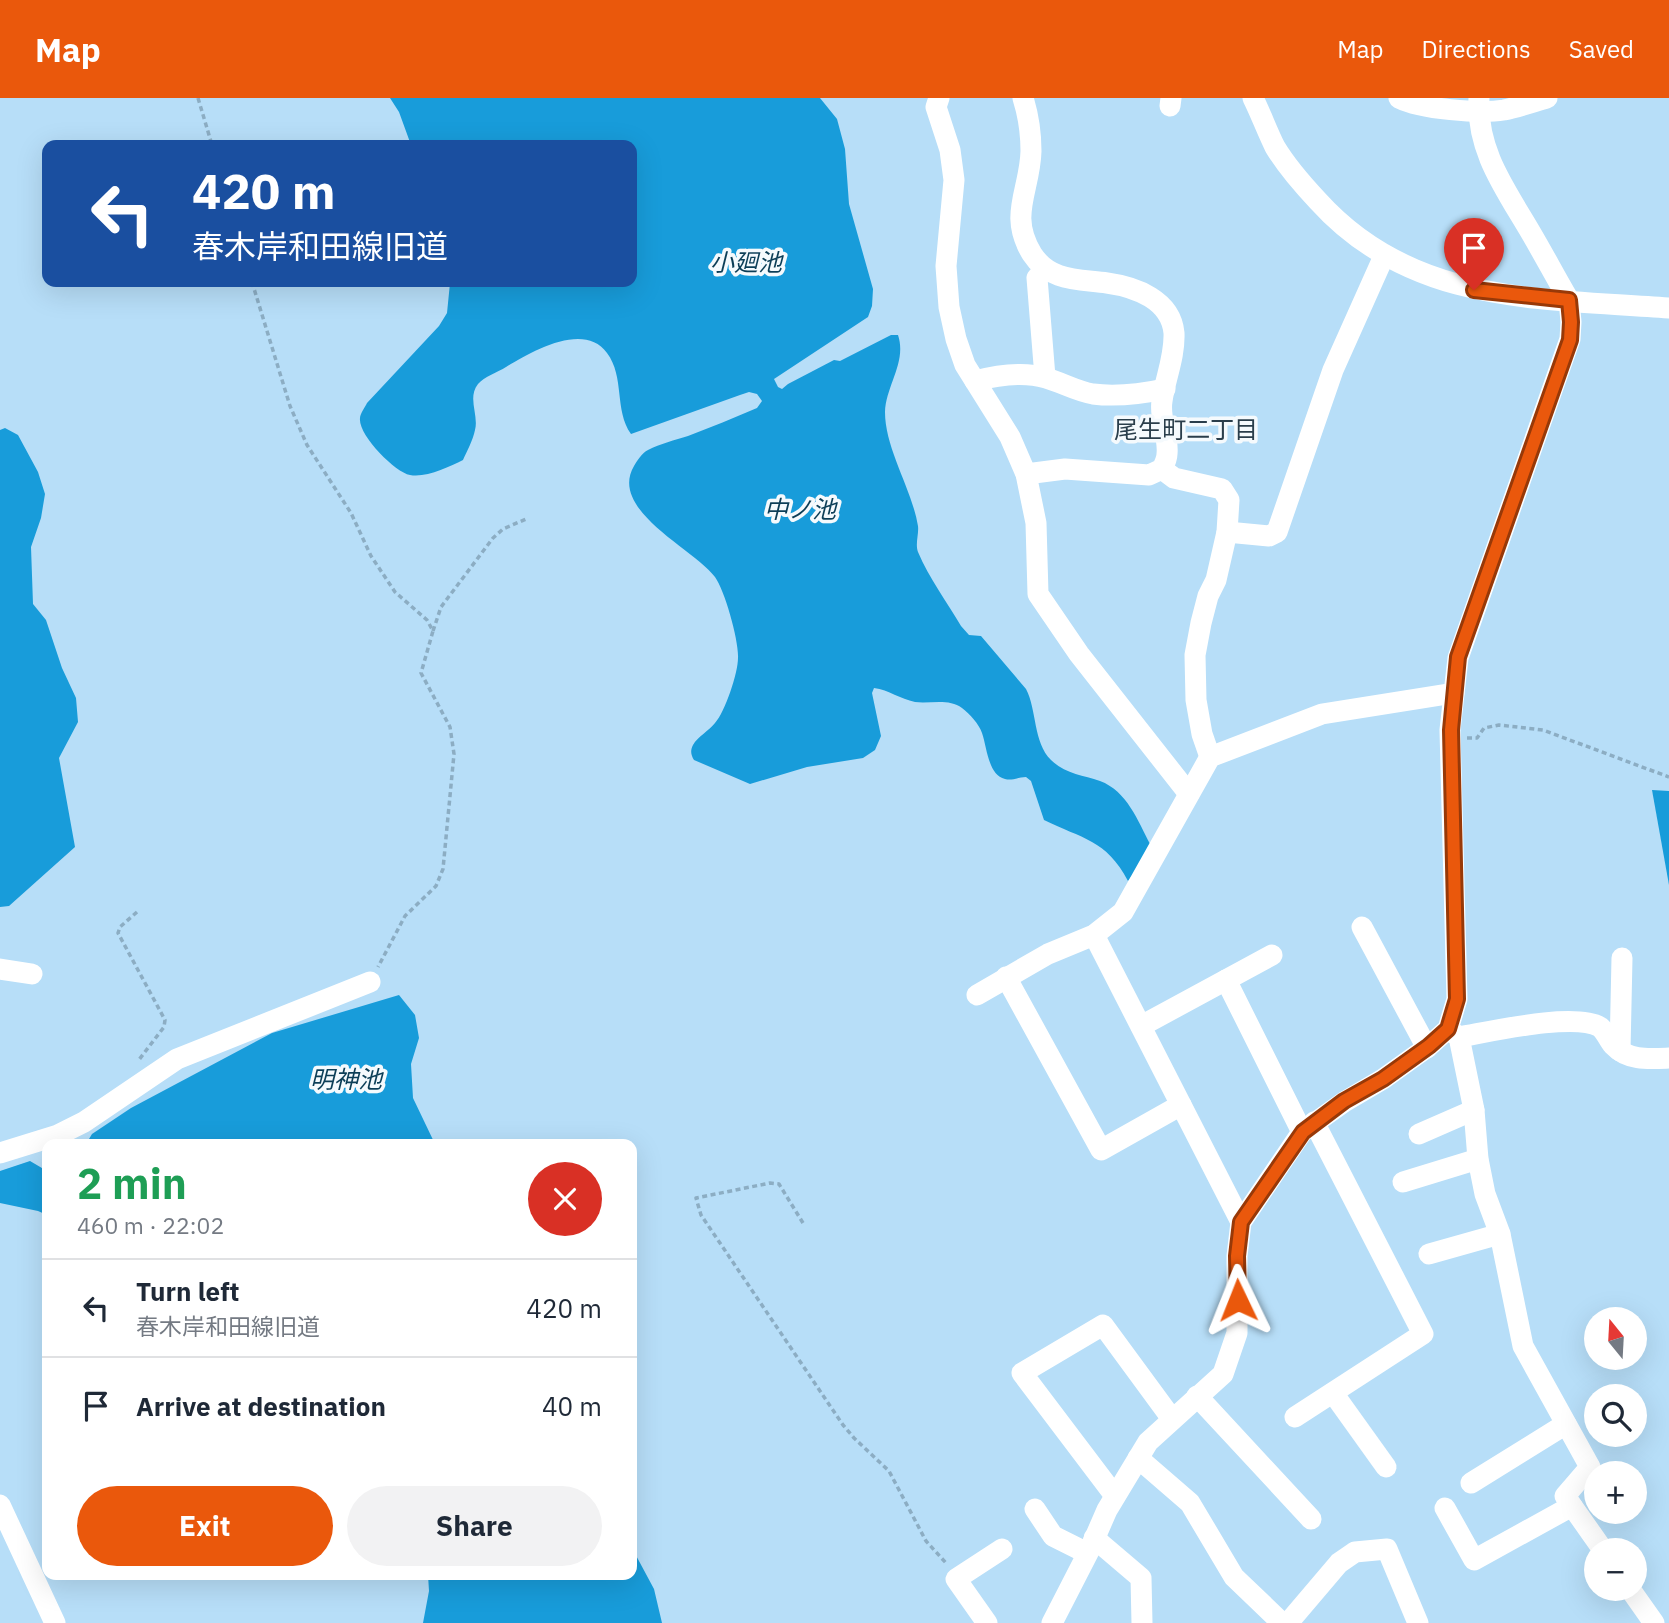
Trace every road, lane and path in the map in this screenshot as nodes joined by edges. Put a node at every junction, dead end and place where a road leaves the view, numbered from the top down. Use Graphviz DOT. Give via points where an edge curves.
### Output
graph roads {
  1 [pos="198,98"];
  2 [pos="939,98"];
  3 [pos="1023,98"];
  4 [pos="1253,98"];
  5 [pos="1399,98"];
  6 [pos="1547,98"];
  7 [pos="1479,104"];
  8 [pos="211,140"];
  9 [pos="1384,256"];
  10 [pos="1045,269"];
  11 [pos="254,287"];
  12 [pos="1569,300"];
  13 [pos="1669,308"];
  14 [pos="1045,377"];
  15 [pos="975,382"];
  16 [pos="1165,389"];
  17 [pos="1162,469"];
  18 [pos="1026,474"];
  19 [pos="526,519"];
  20 [pos="1227,532"];
  21 [pos="433,631"];
  22 [pos="1454,693"];
  23 [pos="1451,738"];
  24 [pos="1210,757"];
  25 [pos="1669,777"];
  26 [pos="1189,794"];
  27 [pos="137,912"];
  28 [pos="1362,927"];
  29 [pos="1094,935"];
  30 [pos="1272,955"];
  31 [pos="1622,958"];
  32 [pos="0,969"];
  33 [pos="32,974"];
  34 [pos="1006,976"];
  35 [pos="1226,980"];
  36 [pos="370,982"];
  37 [pos="976,995"];
  38 [pos="1141,1026"];
  39 [pos="1453,1033"];
  40 [pos="1427,1048"];
  41 [pos="1620,1051"];
  42 [pos="1669,1058"];
  43 [pos="133,1069"];
  44 [pos="1181,1105"];
  45 [pos="1474,1110"];
  46 [pos="1308,1127"];
  47 [pos="1419,1134"];
  48 [pos="45,1139"];
  49 [pos="42,1140"];
  50 [pos="0,1153"];
  51 [pos="1478,1159"];
  52 [pos="1403,1182"];
  53 [pos="1241,1222"];
  54 [pos="803,1223"];
  55 [pos="1500,1234"];
  56 [pos="1429,1254"];
  57 [pos="1333,1393"];
  58 [pos="1197,1396"];
  59 [pos="1295,1417"];
  60 [pos="1172,1419"];
  61 [pos="1566,1424"];
  62 [pos="1138,1458"];
  63 [pos="1386,1467"];
  64 [pos="1471,1483"];
  65 [pos="1115,1496"];
  66 [pos="0,1505"];
  67 [pos="1572,1506"];
  68 [pos="1445,1508"];
  69 [pos="1035,1509"];
  70 [pos="1311,1519"];
  71 [pos="1595,1538"];
  72 [pos="1091,1545"];
  73 [pos="1002,1549"];
  74 [pos="956,1579"];
  75 [pos="1638,1601"];
  76 [pos="55,1623"];
  77 [pos="987,1623"];
  78 [pos="1052,1623"];
  79 [pos="1142,1623"];
  80 [pos="1282,1623"];
  81 [pos="1288,1623"];
  82 [pos="1418,1623"];
  83 [pos="1654,1623"];
  1 -- 8 [label="path"];
  2 -- 15 [label="street" via="936,107 954,180 946,266 949,307 956,340"];
  3 -- 10 [label="street" via="1031,150 1019,219 1022,235"];
  4 -- 9 [label="street" via="1275,146 1300,182 1349,232"];
  5 -- 7 [label="street" via="1412,104"];
  6 -- 7 [label="street" via="1503,110"];
  7 -- 12 [label="street" via="1482,138 1493,171"];
  9 -- 12 [label="street" via="1474,290"];
  9 -- 20 [label="street" via="1333,370 1277,531 1269,536"];
  10 -- 14 [label="street" via="1037,278"];
  10 -- 16 [label="street" via="1067,279 1134,289 1156,300 1169,314 1174,332"];
  11 -- 21 [label="path" via="290,406 307,445 395,592"];
  12 -- 13 [label="street"];
  12 -- 22 [label="street" via="1570,340 1458,657"];
  14 -- 15 [label="street" via="998,375"];
  14 -- 16 [label="street" via="1095,394"];
  15 -- 18 [label="street"];
  16 -- 17 [label="street" via="1161,409 1167,454"];
  17 -- 18 [label="street" via="1149,475 1065,469"];
  17 -- 20 [label="street" via="1174,478 1222,489 1229,500"];
  18 -- 26 [label="street" via="1036,523 1038,594"];
  19 -- 21 [label="path" via="493,538 441,607"];
  20 -- 24 [label="street" via="1195,655 1196,700"];
  21 -- 36 [label="path" via="421,673 450,727 454,754 443,869 436,886 405,916"];
  22 -- 23 [label="street"];
  22 -- 24 [label="street" via="1322,714"];
  23 -- 25 [label="path" via="1476,738 1484,727 1499,725 1543,730"];
  23 -- 39 [label="street" via="1457,999"];
  24 -- 26 [label="street"];
  26 -- 29 [label="street" via="1123,912"];
  27 -- 43 [label="path" via="118,933 165,1020"];
  28 -- 40 [label="street"];
  29 -- 34 [label="street"];
  29 -- 38 [label="street"];
  30 -- 35 [label="street"];
  31 -- 41 [label="street"];
  32 -- 33 [label="street"];
  34 -- 37 [label="street"];
  34 -- 44 [label="street" via="1101,1150"];
  35 -- 38 [label="street"];
  35 -- 46 [label="street"];
  36 -- 48 [label="street" via="177,1059 85,1122"];
  38 -- 44 [label="street"];
  39 -- 40 [label="street"];
  39 -- 41 [label="street" via="1579,1023 1600,1028"];
  39 -- 45 [label="street"];
  40 -- 46 [label="street"];
  41 -- 42 [label="street" via="1628,1057"];
  44 -- 53 [label="street"];
  45 -- 47 [label="street"];
  45 -- 51 [label="street"];
  46 -- 53 [label="street"];
  46 -- 57 [label="street" via="1423,1334"];
  49 -- 50 [label="street"];
  51 -- 52 [label="street"];
  51 -- 55 [label="street"];
  53 -- 58 [label="street" via="1237,1334 1223,1374"];
  54 -- 74 [label="path" via="779,1184 696,1198 701,1216 843,1425 889,1471 926,1541"];
  55 -- 56 [label="street"];
  55 -- 61 [label="street" via="1523,1346"];
  57 -- 59 [label="street"];
  57 -- 63 [label="street"];
  58 -- 60 [label="street"];
  58 -- 70 [label="street"];
  60 -- 62 [label="street"];
  60 -- 65 [label="street" via="1102,1325 1022,1373"];
  61 -- 64 [label="street"];
  61 -- 67 [label="street" via="1590,1467 1564,1496"];
  62 -- 65 [label="street"];
  62 -- 80 [label="street" via="1190,1503 1234,1577"];
  65 -- 72 [label="street"];
  66 -- 76 [label="street"];
  67 -- 68 [label="street" via="1474,1560"];
  67 -- 71 [label="street"];
  69 -- 72 [label="street" via="1053,1536"];
  72 -- 78 [label="street"];
  72 -- 79 [label="street" via="1142,1578"];
  73 -- 74 [label="street"];
  74 -- 77 [label="street"];
  75 -- 83 [label="street"];
  81 -- 82 [label="street" via="1339,1563 1355,1552 1387,1549"];
}
